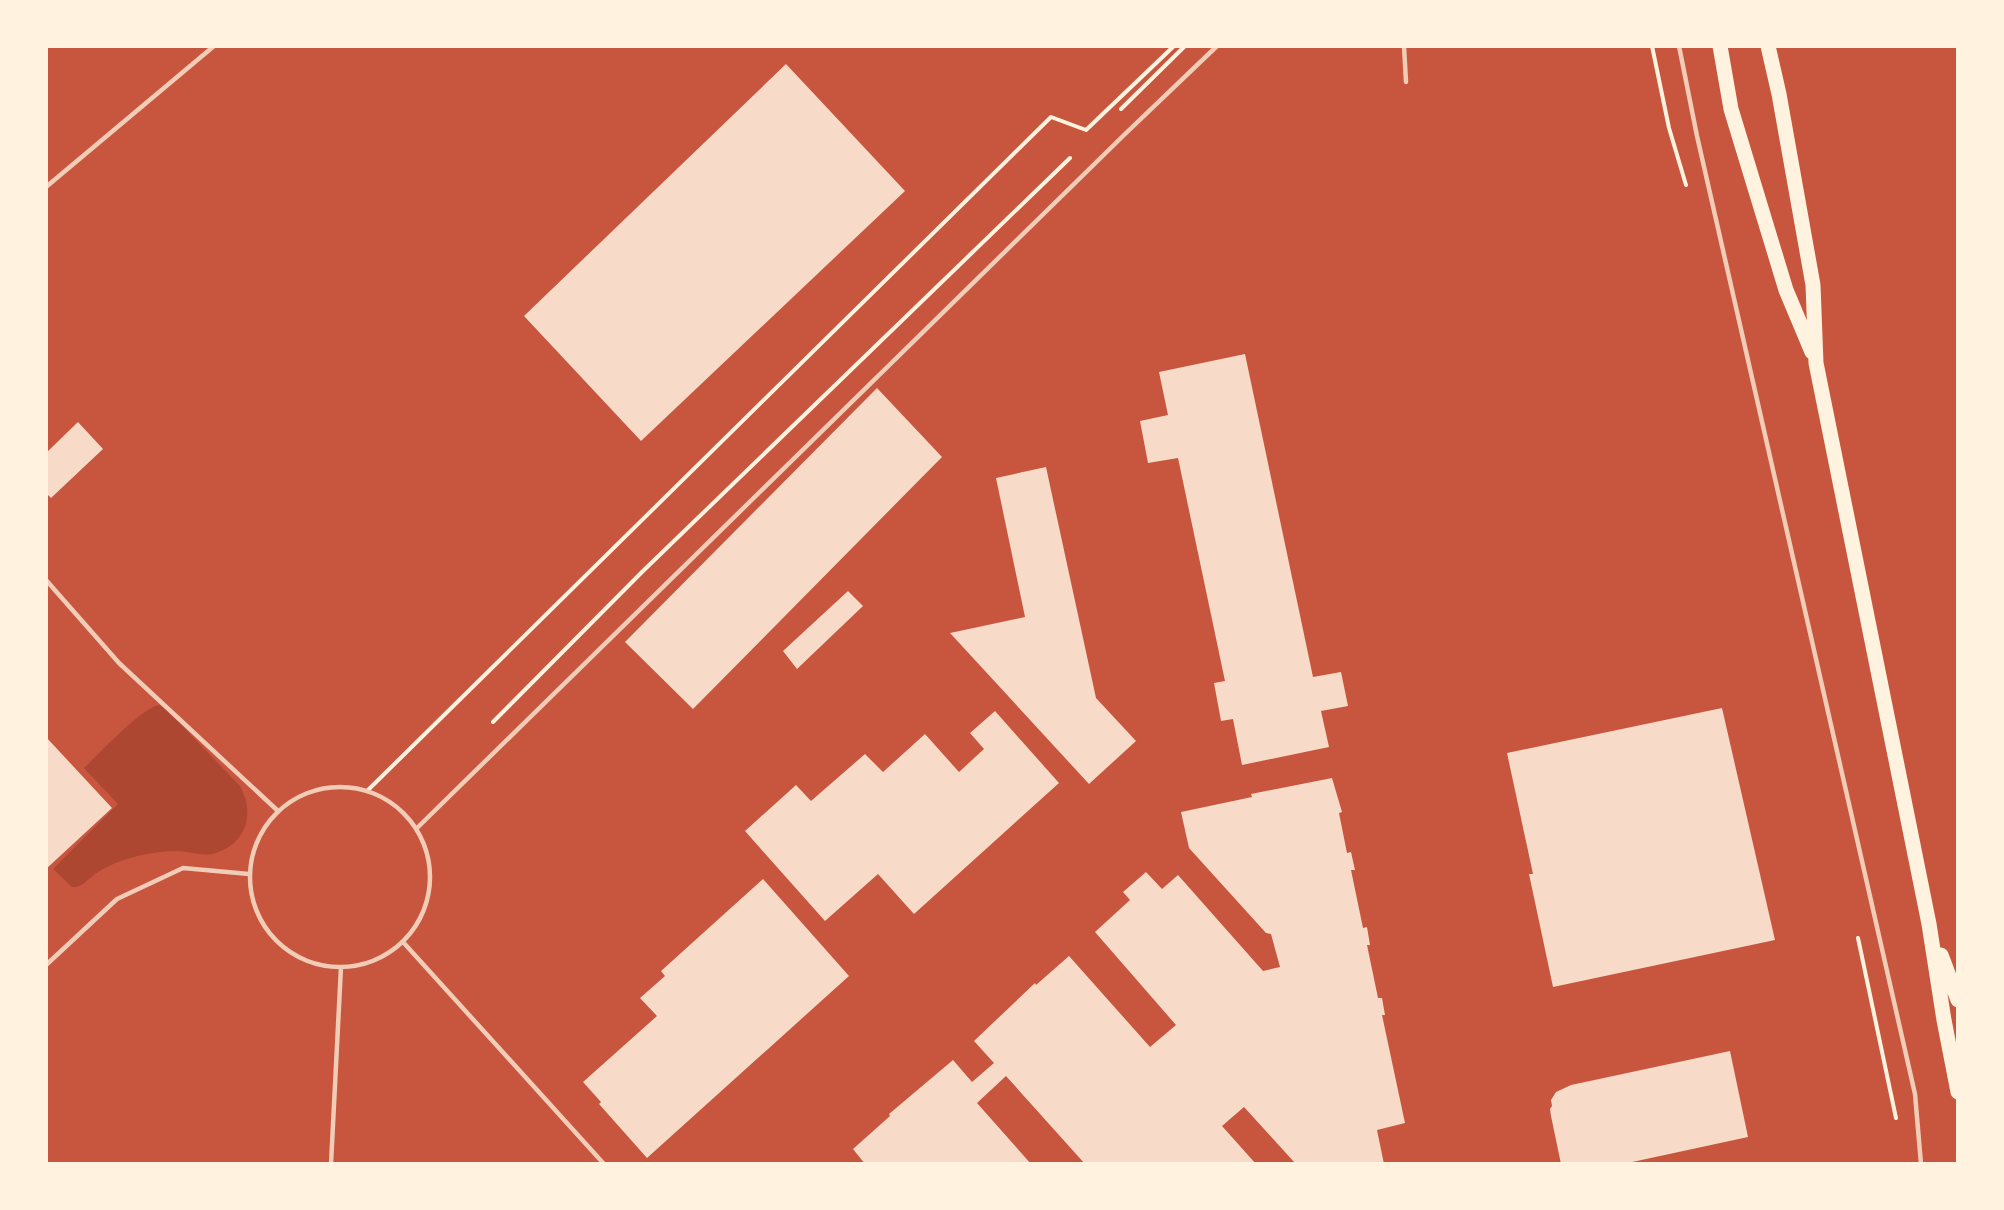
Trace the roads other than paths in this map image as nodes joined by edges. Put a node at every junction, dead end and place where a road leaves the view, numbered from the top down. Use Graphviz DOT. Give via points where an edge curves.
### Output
graph roads {
  1 [pos="214,46"];
  2 [pos="1217,46"];
  3 [pos="1404,46"];
  4 [pos="1679,46"];
  5 [pos="1720,46"];
  6 [pos="1768,46"];
  7 [pos="1406,82"];
  8 [pos="46,187"];
  9 [pos="1816,363"];
  10 [pos="46,580"];
  11 [pos="278,811"];
  12 [pos="416,829"];
  13 [pos="249,874"];
  14 [pos="1929,924"];
  15 [pos="403,942"];
  16 [pos="46,965"];
  17 [pos="341,967"];
  18 [pos="1958,1000"];
  19 [pos="1958,1092"];
  20 [pos="331,1164"];
  21 [pos="604,1164"];
  22 [pos="1921,1164"];
  1 -- 8 [label="lane"];
  2 -- 12 [label="lane"];
  3 -- 7 [label="lane"];
  4 -- 22 [label="lane" via="1915,1094"];
  5 -- 9 [label="main road" via="1731,109 1786,290"];
  6 -- 9 [label="main road" via="1813,285"];
  9 -- 14 [label="main road"];
  10 -- 11 [label="lane" via="119,663"];
  11 -- 12 [label="lane" via="305,793 331,786 353,787 377,794 403,812"];
  11 -- 13 [label="lane" via="255,844"];
  12 -- 15 [label="lane" via="429,862 430,888 421,916"];
  13 -- 16 [label="lane" via="183,868 117,898"];
  13 -- 17 [label="lane" via="252,899 264,926 283,948 307,961"];
  14 -- 18 [label="main road"];
  14 -- 19 [label="main road"];
  15 -- 17 [label="lane" via="370,962"];
  15 -- 21 [label="lane"];
  17 -- 20 [label="lane"];
}
